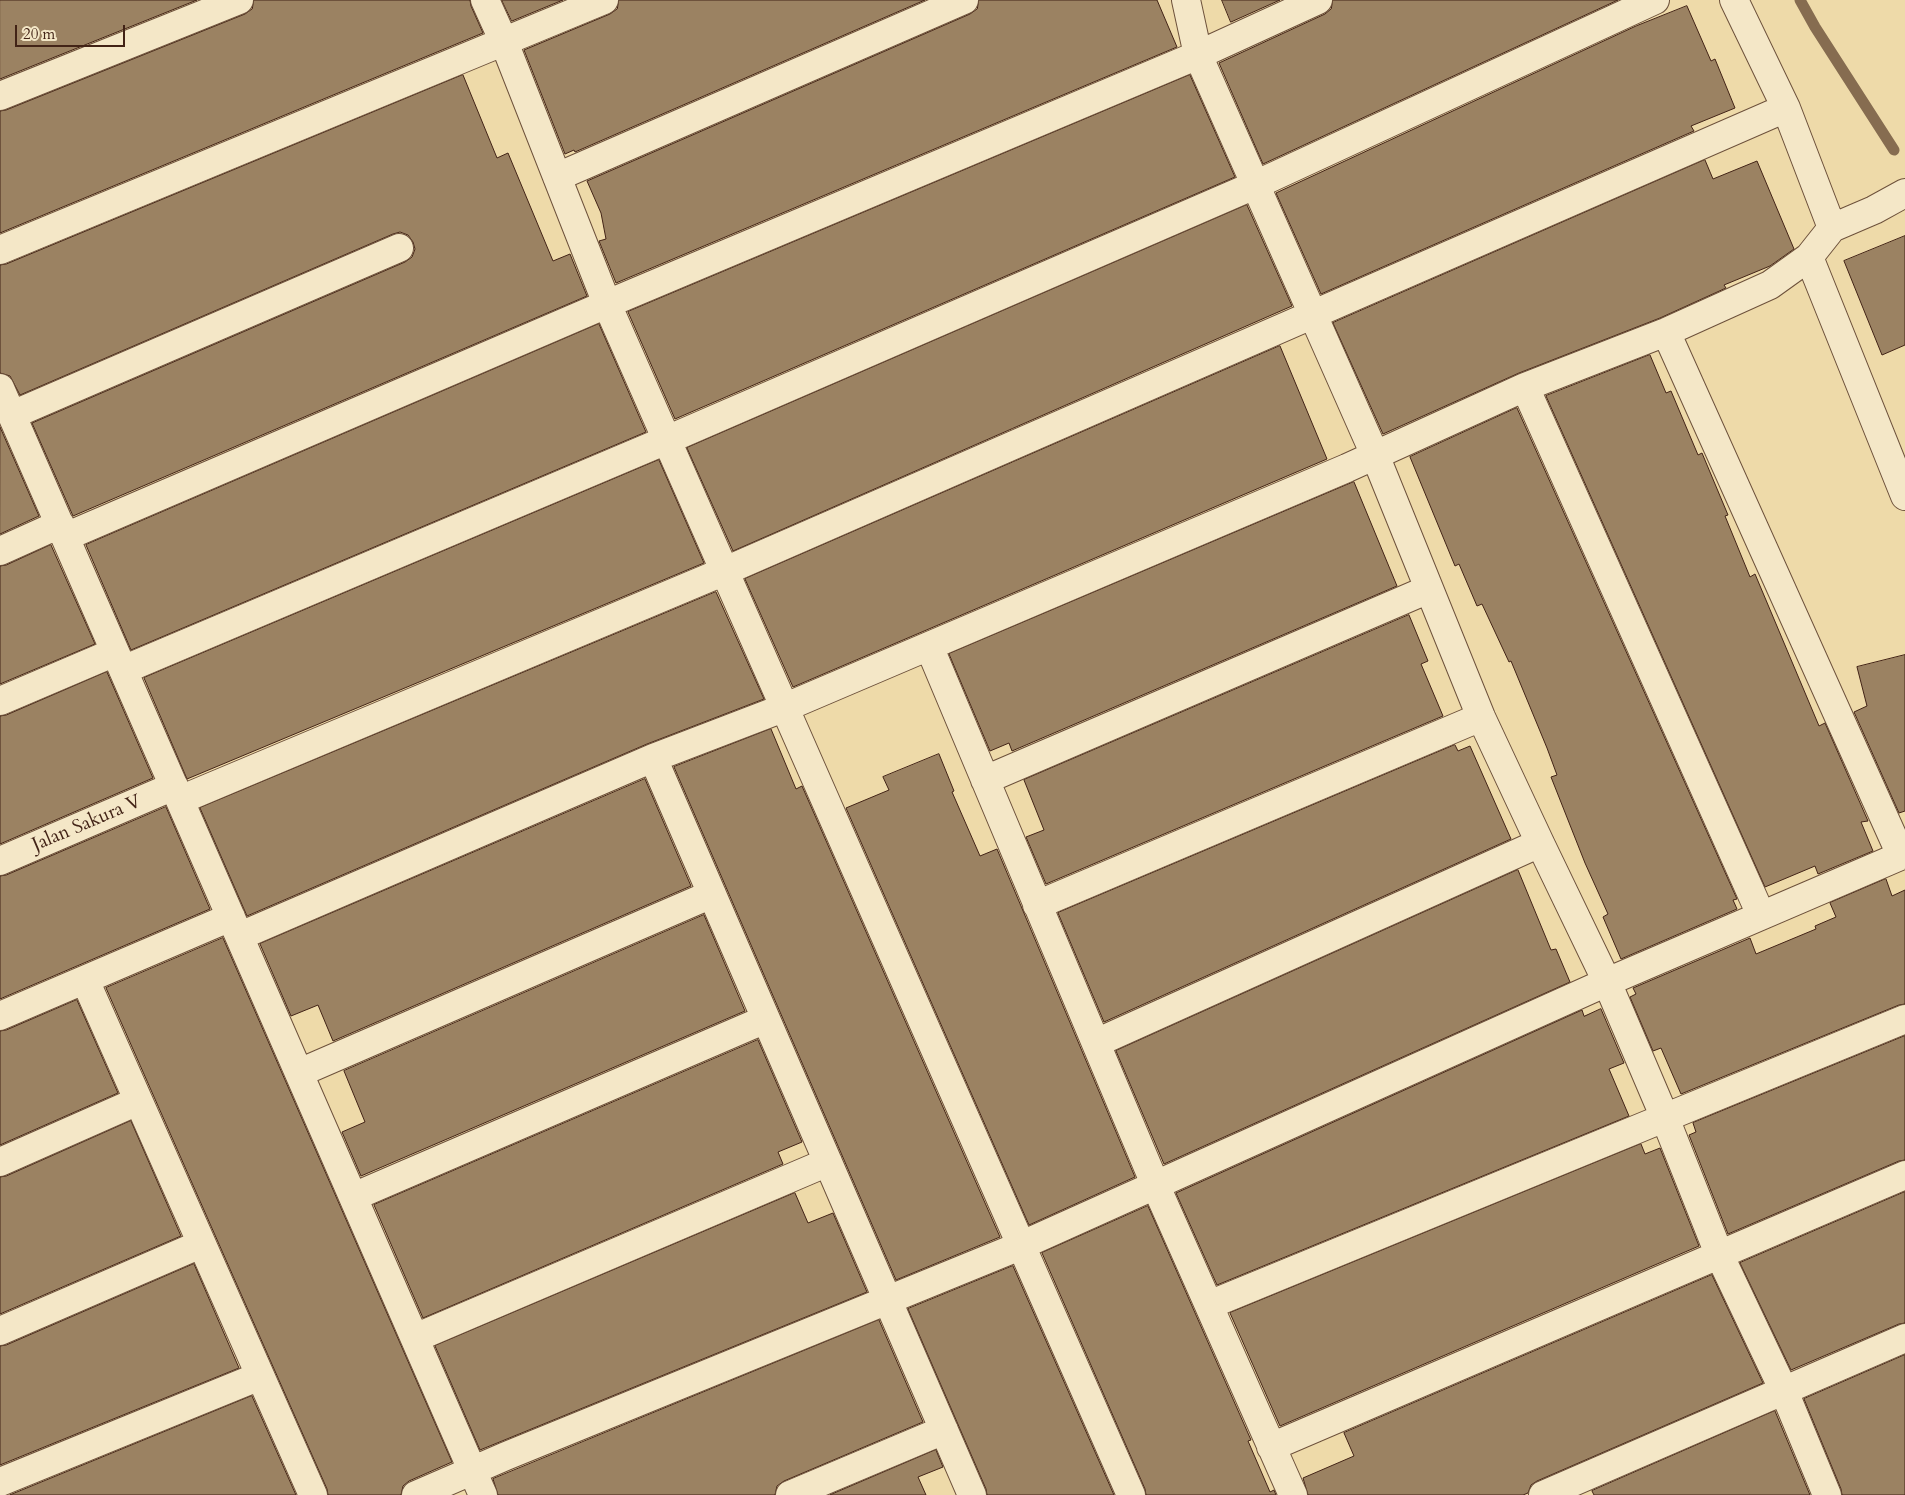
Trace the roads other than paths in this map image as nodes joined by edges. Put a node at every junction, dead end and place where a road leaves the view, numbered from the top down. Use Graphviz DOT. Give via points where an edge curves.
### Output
graph roads {
  1 [pos="239,0"];
  2 [pos="485,0"];
  3 [pos="604,0"];
  4 [pos="964,0"];
  5 [pos="1186,0"];
  6 [pos="1318,0"];
  7 [pos="1655,0"];
  8 [pos="1734,0"];
  9 [pos="504,42"];
  10 [pos="1198,55"];
  11 [pos="0,96"];
  12 [pos="1786,108"];
  13 [pos="557,177"];
  14 [pos="1255,185"];
  15 [pos="1905,193"];
  16 [pos="1832,228"];
  17 [pos="399,248"];
  18 [pos="0,250"];
  19 [pos="1808,257"];
  20 [pos="607,304"];
  21 [pos="1313,314"];
  22 [pos="1666,332"];
  23 [pos="1525,387"];
  24 [pos="0,388"];
  25 [pos="12,415"];
  26 [pos="667,440"];
  27 [pos="1375,455"];
  28 [pos="1905,496"];
  29 [pos="63,531"];
  30 [pos="0,550"];
  31 [pos="725,571"];
  32 [pos="1429,589"];
  33 [pos="929,646"];
  34 [pos="119,661"];
  35 [pos="0,701"];
  36 [pos="786,707"];
  37 [pos="1481,717"];
  38 [pos="653,758"];
  39 [pos="985,780"];
  40 [pos="177,793"];
  41 [pos="1540,843"];
  42 [pos="1903,855"];
  43 [pos="0,861"];
  44 [pos="712,894"];
  45 [pos="1038,905"];
  46 [pos="1761,916"];
  47 [pos="235,927"];
  48 [pos="85,980"];
  49 [pos="1607,982"];
  50 [pos="0,1016"];
  51 [pos="766,1019"];
  52 [pos="1905,1019"];
  53 [pos="1096,1044"];
  54 [pos="299,1073"];
  55 [pos="138,1100"];
  56 [pos="1665,1118"];
  57 [pos="0,1162"];
  58 [pos="828,1162"];
  59 [pos="1905,1175"];
  60 [pos="1155,1184"];
  61 [pos="353,1197"];
  62 [pos="201,1244"];
  63 [pos="1020,1246"];
  64 [pos="1719,1254"];
  65 [pos="888,1300"];
  66 [pos="1209,1305"];
  67 [pos="0,1331"];
  68 [pos="415,1338"];
  69 [pos="1905,1338"];
  70 [pos="260,1376"];
  71 [pos="1784,1391"];
  72 [pos="944,1430"];
  73 [pos="1271,1446"];
  74 [pos="473,1470"];
  75 [pos="0,1482"];
  76 [pos="313,1495"];
  77 [pos="416,1495"];
  78 [pos="484,1495"];
  79 [pos="790,1495"];
  80 [pos="972,1495"];
  81 [pos="1131,1495"];
  82 [pos="1293,1495"];
  83 [pos="1543,1495"];
  84 [pos="1827,1495"];
  1 -- 11 [label="street"];
  2 -- 9 [label="street"];
  3 -- 9 [label="street"];
  4 -- 13 [label="street"];
  5 -- 10 [label="street"];
  6 -- 10 [label="street"];
  7 -- 14 [label="street"];
  8 -- 12 [label="street"];
  9 -- 13 [label="street"];
  9 -- 18 [label="street"];
  10 -- 14 [label="street"];
  10 -- 20 [label="street"];
  12 -- 16 [label="street"];
  12 -- 21 [label="street, Jalan Sakura V"];
  13 -- 20 [label="street"];
  14 -- 21 [label="street"];
  14 -- 26 [label="street"];
  15 -- 16 [label="street"];
  16 -- 19 [label="street"];
  17 -- 25 [label="street"];
  19 -- 22 [label="street" via="1770,285"];
  19 -- 28 [label="street"];
  20 -- 26 [label="street"];
  20 -- 29 [label="street"];
  21 -- 27 [label="street"];
  21 -- 31 [label="street, Jalan Sakura V"];
  22 -- 23 [label="street"];
  22 -- 42 [label="street"];
  23 -- 27 [label="street"];
  23 -- 46 [label="street"];
  24 -- 25 [label="street"];
  25 -- 29 [label="street"];
  26 -- 31 [label="street"];
  26 -- 34 [label="street"];
  27 -- 32 [label="street"];
  27 -- 33 [label="street"];
  29 -- 30 [label="street"];
  29 -- 34 [label="street"];
  31 -- 36 [label="street"];
  31 -- 40 [label="street, Jalan Sakura V"];
  32 -- 37 [label="street"];
  32 -- 39 [label="street"];
  33 -- 36 [label="street"];
  33 -- 39 [label="street"];
  34 -- 35 [label="street"];
  34 -- 40 [label="street"];
  36 -- 38 [label="street"];
  36 -- 63 [label="street"];
  37 -- 41 [label="street"];
  37 -- 45 [label="street"];
  38 -- 44 [label="street"];
  38 -- 47 [label="street"];
  39 -- 45 [label="street"];
  40 -- 43 [label="street, Jalan Sakura V"];
  40 -- 47 [label="street"];
  41 -- 49 [label="street"];
  41 -- 53 [label="street"];
  42 -- 46 [label="street"];
  44 -- 51 [label="street"];
  44 -- 54 [label="street"];
  45 -- 53 [label="street"];
  46 -- 49 [label="street"];
  47 -- 48 [label="street"];
  47 -- 54 [label="street"];
  48 -- 50 [label="street"];
  48 -- 55 [label="street"];
  49 -- 56 [label="street"];
  49 -- 60 [label="street"];
  51 -- 58 [label="street"];
  51 -- 61 [label="street"];
  52 -- 56 [label="street"];
  53 -- 60 [label="street"];
  54 -- 61 [label="street"];
  55 -- 57 [label="street"];
  55 -- 62 [label="street"];
  56 -- 64 [label="street"];
  56 -- 66 [label="street"];
  58 -- 65 [label="street"];
  58 -- 68 [label="street"];
  59 -- 64 [label="street"];
  60 -- 63 [label="street"];
  60 -- 66 [label="street"];
  61 -- 68 [label="street"];
  62 -- 67 [label="street"];
  62 -- 70 [label="street"];
  63 -- 65 [label="street"];
  63 -- 81 [label="street"];
  64 -- 71 [label="street"];
  64 -- 73 [label="street"];
  65 -- 72 [label="street"];
  65 -- 74 [label="street"];
  66 -- 73 [label="street"];
  68 -- 74 [label="street"];
  69 -- 71 [label="street"];
  70 -- 75 [label="street"];
  70 -- 76 [label="street"];
  71 -- 83 [label="street"];
  71 -- 84 [label="street"];
  72 -- 79 [label="street"];
  72 -- 80 [label="street"];
  73 -- 82 [label="street"];
  74 -- 77 [label="street"];
  74 -- 78 [label="street"];
}
